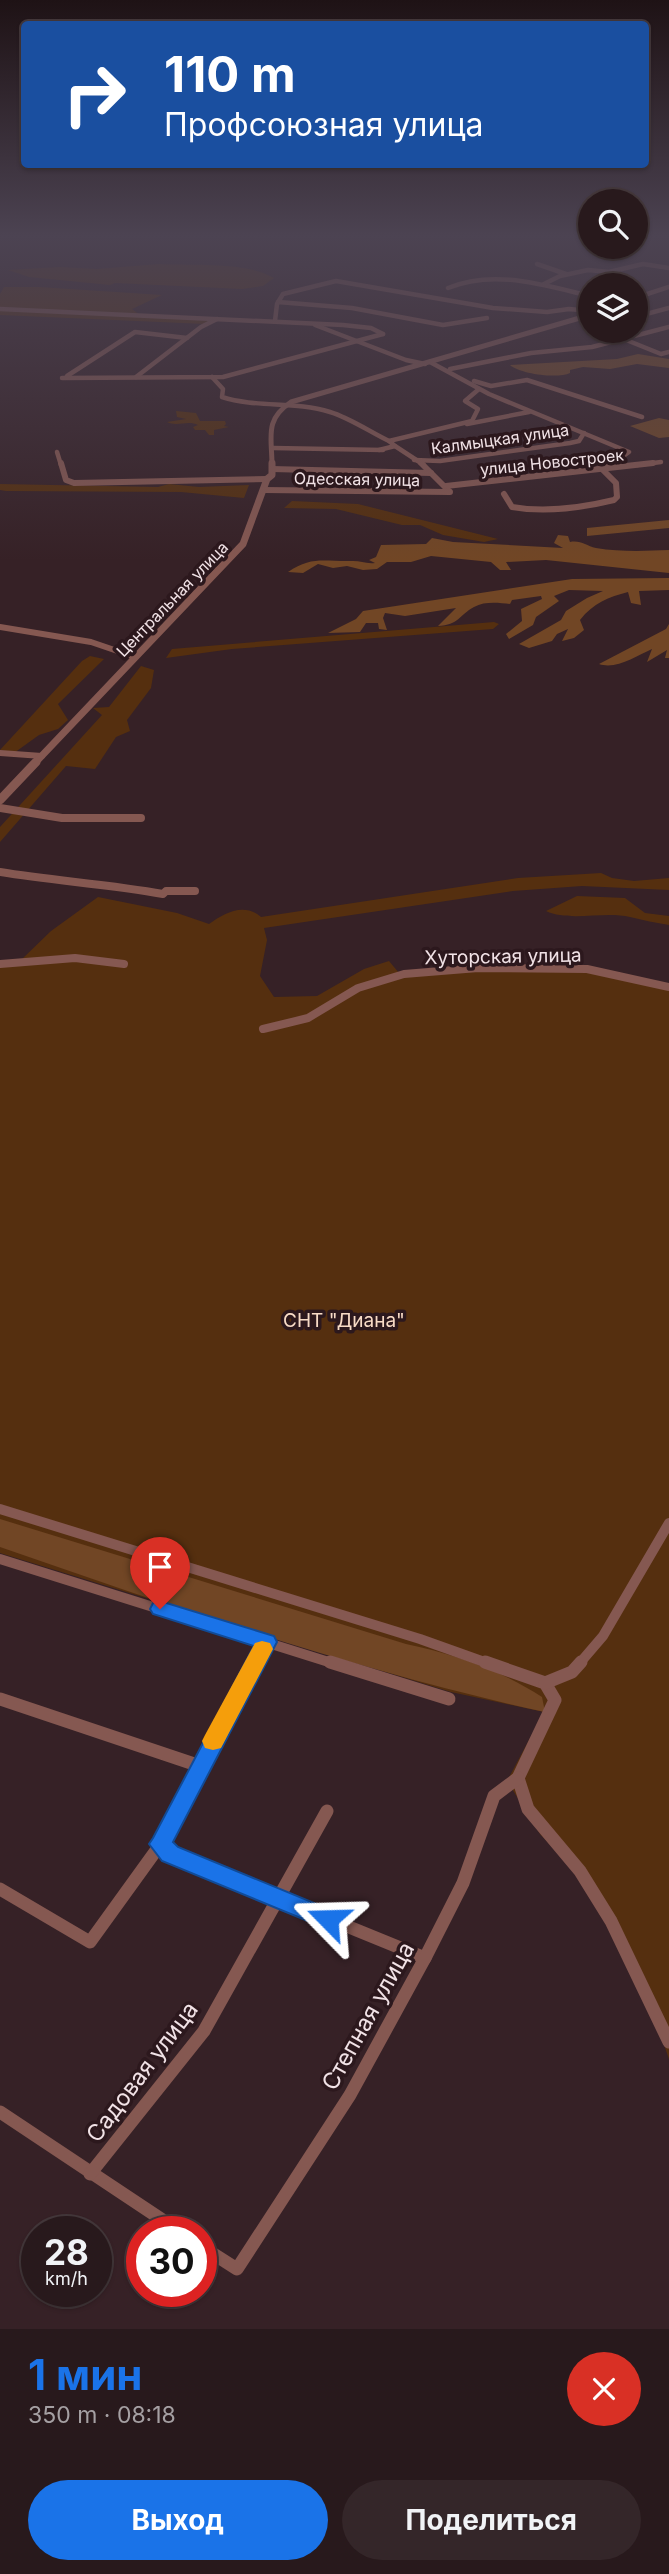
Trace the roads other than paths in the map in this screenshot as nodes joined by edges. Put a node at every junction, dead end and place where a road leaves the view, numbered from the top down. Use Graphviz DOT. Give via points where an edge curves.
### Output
graph roads {
  1 [pos="117,344"];
  2 [pos="180,344"];
  3 [pos="349,344"];
  4 [pos="366,344"];
  5 [pos="490,344"];
  6 [pos="605,344"];
  7 [pos="633,344"];
  8 [pos="669,352"];
  9 [pos="427,363"];
  10 [pos="450,369"];
  11 [pos="136,377"];
  12 [pos="212,377"];
  13 [pos="462,377"];
  14 [pos="479,389"];
  15 [pos="284,404"];
  16 [pos="531,411"];
  17 [pos="642,417"];
  18 [pos="462,424"];
  19 [pos="584,433"];
  20 [pos="389,441"];
  21 [pos="273,448"];
  22 [pos="397,448"];
  23 [pos="57,452"];
  24 [pos="414,460"];
  25 [pos="661,462"];
  26 [pos="272,469"];
  27 [pos="602,469"];
  28 [pos="432,473"];
  29 [pos="267,479"];
  30 [pos="446,486"];
  31 [pos="264,490"];
  32 [pos="504,494"];
  33 [pos="0,627"];
  34 [pos="135,657"];
  35 [pos="0,753"];
  36 [pos="42,756"];
  37 [pos="0,800"];
  38 [pos="0,808"];
  39 [pos="141,818"];
  40 [pos="0,872"];
  41 [pos="195,891"];
  42 [pos="0,964"];
  43 [pos="124,964"];
  44 [pos="669,987"];
  45 [pos="262,1029"];
  46 [pos="0,1509"];
  47 [pos="669,1523"];
  48 [pos="0,1559"];
  49 [pos="266,1642"];
  50 [pos="545,1684"];
  51 [pos="0,1699"];
  52 [pos="449,1699"];
  53 [pos="200,1766"];
  54 [pos="518,1778"];
  55 [pos="327,1811"];
  56 [pos="160,1844"];
  57 [pos="0,1889"];
  58 [pos="279,1900"];
  59 [pos="425,1958"];
  60 [pos="669,2042"];
  61 [pos="0,2112"];
  62 [pos="90,2174"];
  63 [pos="156,2216"];
  64 [pos="217,2256"];
  1 -- 11 [label="street" via="62,378"];
  2 -- 11 [label="street"];
  3 -- 12 [label="street"];
  4 -- 9 [label="street"];
  5 -- 9 [label="street"];
  6 -- 10 [label="street"];
  7 -- 8 [label="street" via="662,354"];
  9 -- 10 [label="street"];
  9 -- 15 [label="street"];
  10 -- 13 [label="street"];
  11 -- 12 [label="street"];
  12 -- 15 [label="street" via="223,389 222,397 240,403"];
  13 -- 14 [label="street"];
  13 -- 17 [label="street" via="491,386 527,380"];
  14 -- 16 [label="street"];
  14 -- 18 [label="street" via="465,401 478,409 472,421"];
  15 -- 20 [label="street" via="330,412"];
  15 -- 21 [label="street, Центральная улица" via="272,418"];
  16 -- 18 [label="street"];
  16 -- 19 [label="street"];
  18 -- 20 [label="street"];
  19 -- 24 [label="street, Калмыцкая улица" via="579,441 570,443 440,461"];
  19 -- 27 [label="street" via="629,452"];
  20 -- 22 [label="street"];
  21 -- 22 [label="street"];
  21 -- 26 [label="street, Центральная улица"];
  22 -- 24 [label="street"];
  23 -- 29 [label="street" via="66,480 74,484"];
  24 -- 28 [label="street"];
  25 -- 27 [label="street, улица Новостроек"];
  26 -- 28 [label="street"];
  26 -- 29 [label="street, Центральная улица"];
  27 -- 30 [label="street, улица Новостроек"];
  27 -- 32 [label="street" via="616,483 617,499 519,509 512,507"];
  28 -- 30 [label="street"];
  29 -- 31 [label="street, Центральная улица"];
  30 -- 31 [label="street, Одесская улица" via="450,492"];
  31 -- 34 [label="street, Центральная улица" via="243,544"];
  33 -- 34 [label="street" via="91,642"];
  34 -- 36 [label="street, Центральная улица"];
  35 -- 36 [label="street"];
  36 -- 37 [label="street, Центральная улица"];
  38 -- 39 [label="street" via="62,818"];
  40 -- 41 [label="street" via="163,894"];
  42 -- 43 [label="street" via="75,958"];
  44 -- 45 [label="street, Хуторская улица" via="587,969 478,968 404,974 358,988 308,1018"];
  46 -- 50 [label="street" via="420,1639"];
  47 -- 50 [label="street" via="603,1636 572,1672"];
  48 -- 49 [label="street"];
  49 -- 52 [label="street"];
  49 -- 53 [label="street"];
  50 -- 54 [label="street" via="555,1700"];
  51 -- 53 [label="street"];
  53 -- 56 [label="street"];
  54 -- 59 [label="street, Степная улица" via="494,1796 463,1883"];
  54 -- 60 [label="street" via="528,1809 580,1871 611,1921"];
  55 -- 58 [label="street, Садовая улица"];
  56 -- 57 [label="street" via="90,1942"];
  56 -- 58 [label="street" via="170,1854"];
  58 -- 59 [label="street"];
  58 -- 62 [label="street, Садовая улица" via="204,2031"];
  59 -- 64 [label="street, Степная улица" via="350,2095 237,2269"];
  61 -- 62 [label="street"];
  62 -- 63 [label="street"];
}
